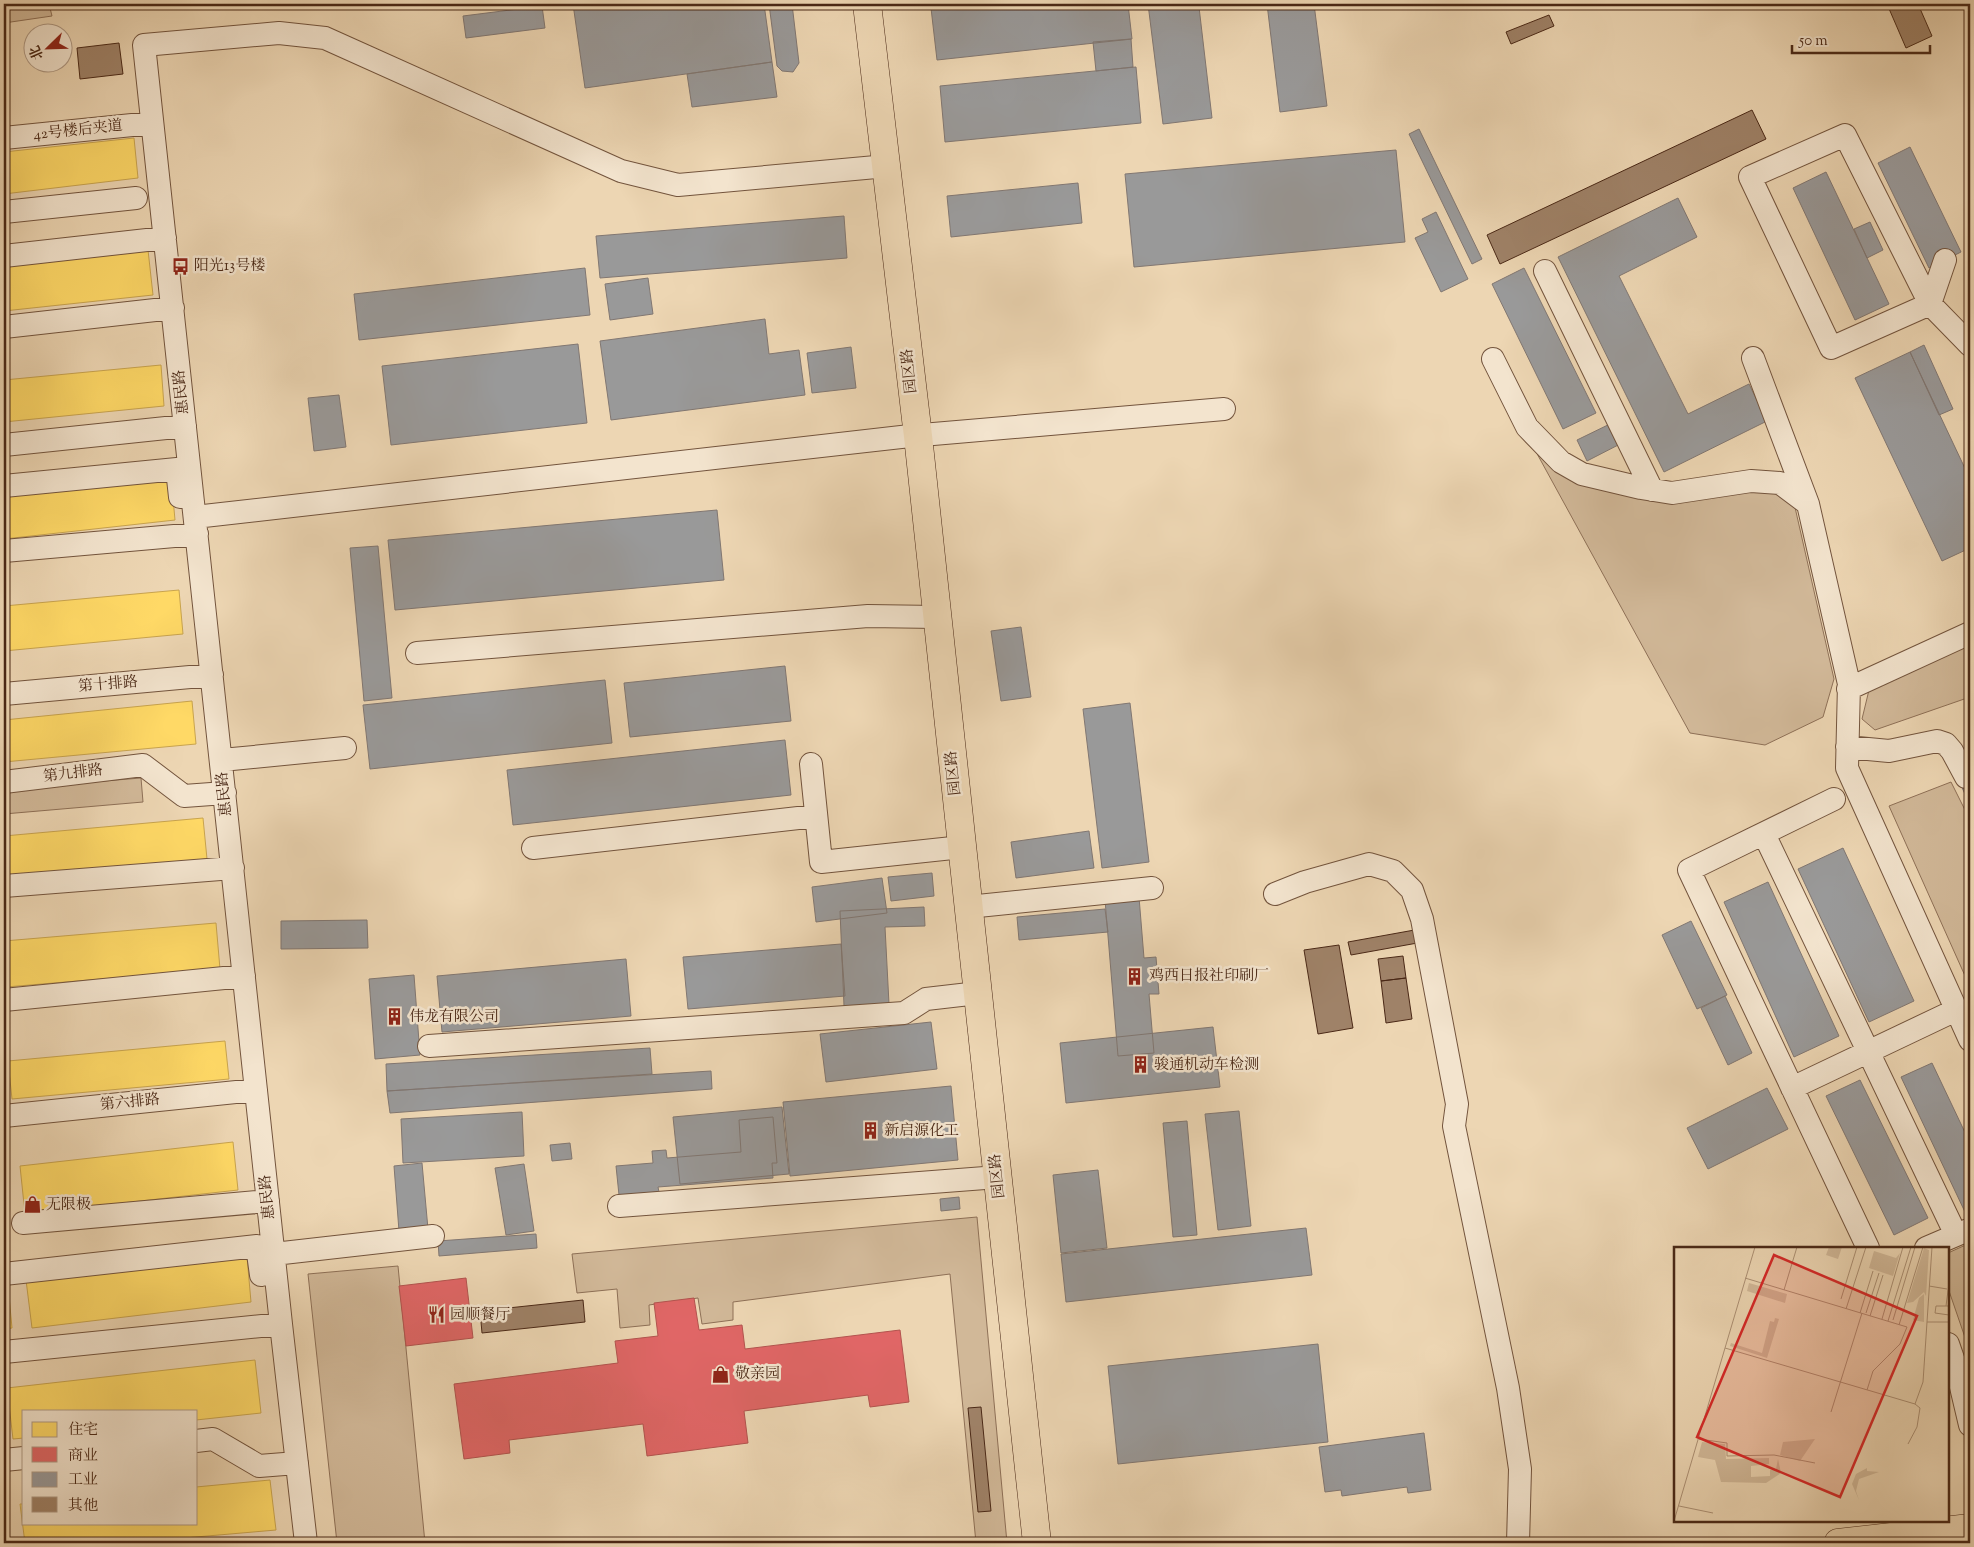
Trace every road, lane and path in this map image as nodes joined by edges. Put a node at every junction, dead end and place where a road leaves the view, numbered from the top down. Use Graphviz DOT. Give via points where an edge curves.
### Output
graph roads {
  1 [pos="867,4"];
  2 [pos="152,123"];
  3 [pos="4,138"];
  4 [pos="887,166"];
  5 [pos="136,198"];
  6 [pos="4,212"];
  7 [pos="165,238"];
  8 [pos="4,256"];
  9 [pos="1945,260"];
  10 [pos="1545,271"];
  11 [pos="1930,304"];
  12 [pos="173,308"];
  13 [pos="4,327"];
  14 [pos="1970,344"];
  15 [pos="1753,358"];
  16 [pos="1493,359"];
  17 [pos="1224,409"];
  18 [pos="185,426"];
  19 [pos="918,436"];
  20 [pos="4,445"];
  21 [pos="4,486"];
  22 [pos="1652,490"];
  23 [pos="1808,504"];
  24 [pos="192,529"];
  25 [pos="4,551"];
  26 [pos="937,617"];
  27 [pos="1970,633"];
  28 [pos="417,653"];
  29 [pos="212,675"];
  30 [pos="1848,689"];
  31 [pos="4,694"];
  32 [pos="1847,747"];
  33 [pos="344,748"];
  34 [pos="222,760"];
  35 [pos="811,764"];
  36 [pos="1966,777"];
  37 [pos="4,782"];
  38 [pos="225,793"];
  39 [pos="1834,799"];
  40 [pos="816,816"];
  41 [pos="1764,834"];
  42 [pos="962,846"];
  43 [pos="533,848"];
  44 [pos="233,868"];
  45 [pos="4,886"];
  46 [pos="1152,888"];
  47 [pos="1275,894"];
  48 [pos="968,907"];
  49 [pos="244,976"];
  50 [pos="978,993"];
  51 [pos="4,1000"];
  52 [pos="1956,1010"];
  53 [pos="1970,1040"];
  54 [pos="428,1046"];
  55 [pos="1868,1051"];
  56 [pos="1792,1088"];
  57 [pos="256,1090"];
  58 [pos="4,1116"];
  59 [pos="998,1177"];
  60 [pos="268,1201"];
  61 [pos="619,1206"];
  62 [pos="13,1224"];
  63 [pos="1963,1232"];
  64 [pos="433,1236"];
  65 [pos="1868,1247"];
  66 [pos="1928,1247"];
  67 [pos="274,1254"];
  68 [pos="4,1274"];
  69 [pos="274,1325"];
  70 [pos="1949,1347"];
  71 [pos="4,1352"];
  72 [pos="1970,1425"];
  73 [pos="198,1441"];
  74 [pos="22,1458"];
  75 [pos="4,1460"];
  76 [pos="297,1463"];
  77 [pos="1970,1528"];
  78 [pos="306,1543"];
  79 [pos="1037,1543"];
  80 [pos="1518,1543"];
  81 [pos="1838,1543"];
  1 -- 4 [label="highway, 园区路"];
  2 -- 3 [label="street, 42号楼后夹道"];
  2 -- 4 [label="street, 惠民路" via="144,45 279,33 325,38 621,170 678,186"];
  2 -- 7 [label="street, 惠民路"];
  4 -- 19 [label="highway, 园区路"];
  5 -- 6 [label="street"];
  7 -- 8 [label="street"];
  7 -- 12 [label="street, 惠民路"];
  9 -- 11 [label="street"];
  10 -- 22 [label="street"];
  11 -- 11 [label="street" via="1845,135 1750,177 1831,348"];
  11 -- 14 [label="street"];
  12 -- 13 [label="street"];
  12 -- 18 [label="street, 惠民路"];
  15 -- 23 [label="street"];
  16 -- 22 [label="street" via="1527,427 1561,462 1582,474"];
  17 -- 19 [label="street"];
  18 -- 20 [label="street"];
  18 -- 24 [label="street, 惠民路"];
  19 -- 24 [label="street"];
  19 -- 26 [label="highway, 园区路"];
  21 -- 24 [label="street" via="177,469"];
  22 -- 23 [label="street" via="1672,493 1751,481 1780,483"];
  23 -- 30 [label="street"];
  24 -- 25 [label="street"];
  24 -- 29 [label="street, 惠民路"];
  26 -- 28 [label="street" via="868,616"];
  26 -- 42 [label="highway, 园区路"];
  27 -- 30 [label="street"];
  29 -- 31 [label="street, 第十排路"];
  29 -- 34 [label="street, 惠民路"];
  30 -- 32 [label="street"];
  32 -- 36 [label="street" via="1889,751 1937,741 1952,751"];
  32 -- 52 [label="street" via="1847,768"];
  33 -- 34 [label="street"];
  34 -- 38 [label="street, 惠民路"];
  35 -- 40 [label="street"];
  37 -- 38 [label="street, 第九排路" via="142,765 184,796"];
  38 -- 44 [label="street, 惠民路"];
  39 -- 41 [label="street"];
  40 -- 42 [label="street" via="821,862"];
  40 -- 43 [label="street"];
  41 -- 55 [label="street"];
  41 -- 56 [label="street" via="1689,870"];
  42 -- 48 [label="highway, 园区路"];
  44 -- 45 [label="street"];
  44 -- 49 [label="street, 惠民路"];
  46 -- 48 [label="street"];
  47 -- 80 [label="street" via="1369,864 1393,871 1412,890 1422,919 1457,1104 1454,1126 1508,1388 1520,1470"];
  48 -- 50 [label="highway, 园区路"];
  49 -- 51 [label="street"];
  49 -- 57 [label="street, 惠民路"];
  50 -- 54 [label="street" via="926,999 904,1013"];
  50 -- 59 [label="highway, 园区路"];
  52 -- 53 [label="street"];
  52 -- 55 [label="street"];
  55 -- 56 [label="street"];
  55 -- 63 [label="street"];
  56 -- 65 [label="street"];
  57 -- 58 [label="street, 第六排路"];
  57 -- 60 [label="street, 惠民路"];
  59 -- 61 [label="street"];
  59 -- 79 [label="highway, 园区路"];
  60 -- 62 [label="street"];
  60 -- 67 [label="street, 惠民路"];
  63 -- 66 [label="street"];
  64 -- 67 [label="street"];
  67 -- 69 [label="street, 惠民路"];
  68 -- 69 [label="street" via="258,1246"];
  69 -- 71 [label="street"];
  69 -- 76 [label="street, 惠民路"];
  70 -- 72 [label="street" via="1958,1370"];
  73 -- 76 [label="street" via="213,1439 259,1466"];
  74 -- 75 [label="street"];
  76 -- 78 [label="street, 惠民路"];
  77 -- 81 [label="highway"];
}
